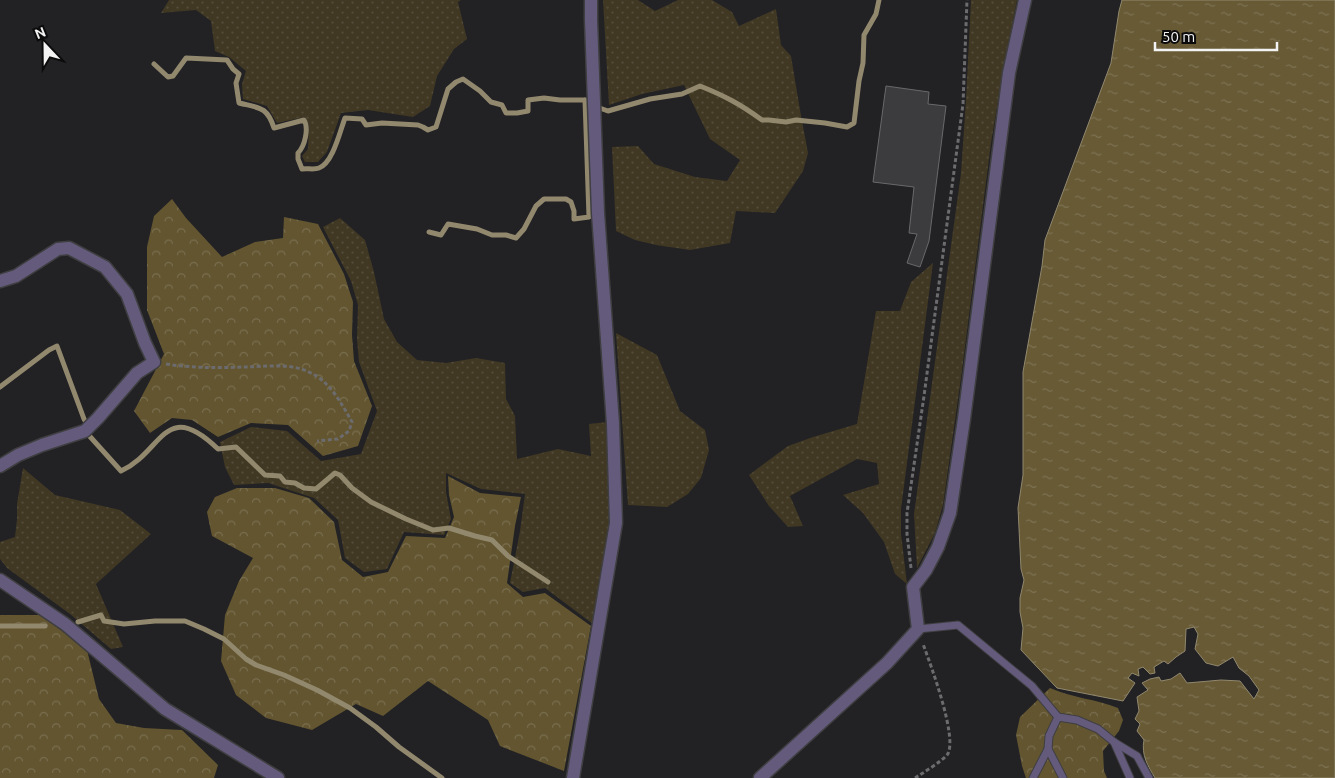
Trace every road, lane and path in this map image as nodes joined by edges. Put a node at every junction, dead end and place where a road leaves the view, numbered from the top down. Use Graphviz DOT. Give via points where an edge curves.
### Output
graph roads {
  1 [pos="591,0"];
  2 [pos="967,0"];
  3 [pos="1025,0"];
  4 [pos="0,281"];
  5 [pos="154,362"];
  6 [pos="317,441"];
  7 [pos="0,466"];
  8 [pos="0,580"];
  9 [pos="913,587"];
  10 [pos="918,629"];
  11 [pos="1058,717"];
  12 [pos="1114,742"];
  13 [pos="1048,749"];
  14 [pos="278,778"];
  15 [pos="572,778"];
  16 [pos="760,778"];
  17 [pos="915,778"];
  18 [pos="1033,778"];
  19 [pos="1063,778"];
  20 [pos="1130,778"];
  21 [pos="1149,778"];
  1 -- 15 [label="street" via="598,214 613,424 616,522"];
  2 -- 9 [label="path" via="963,104 907,513"];
  3 -- 9 [label="street" via="1009,73 950,513 938,547"];
  4 -- 5 [label="street" via="16,276 58,249 69,248 105,266 127,294"];
  5 -- 6 [label="path" via="213,368 292,366 312,373 327,385 352,422 349,431 338,438"];
  5 -- 7 [label="street" via="137,373 85,431 42,445"];
  8 -- 14 [label="street" via="65,624 165,709"];
  9 -- 10 [label="street"];
  10 -- 11 [label="lane" via="958,625 1032,686"];
  10 -- 16 [label="street" via="887,663"];
  10 -- 17 [label="path" via="941,695 951,747 946,756"];
  11 -- 12 [label="lane" via="1077,720 1098,729"];
  11 -- 13 [label="lane" via="1049,736"];
  12 -- 20 [label="lane"];
  12 -- 21 [label="lane" via="1137,756"];
  13 -- 18 [label="lane"];
  13 -- 19 [label="lane"];
}
